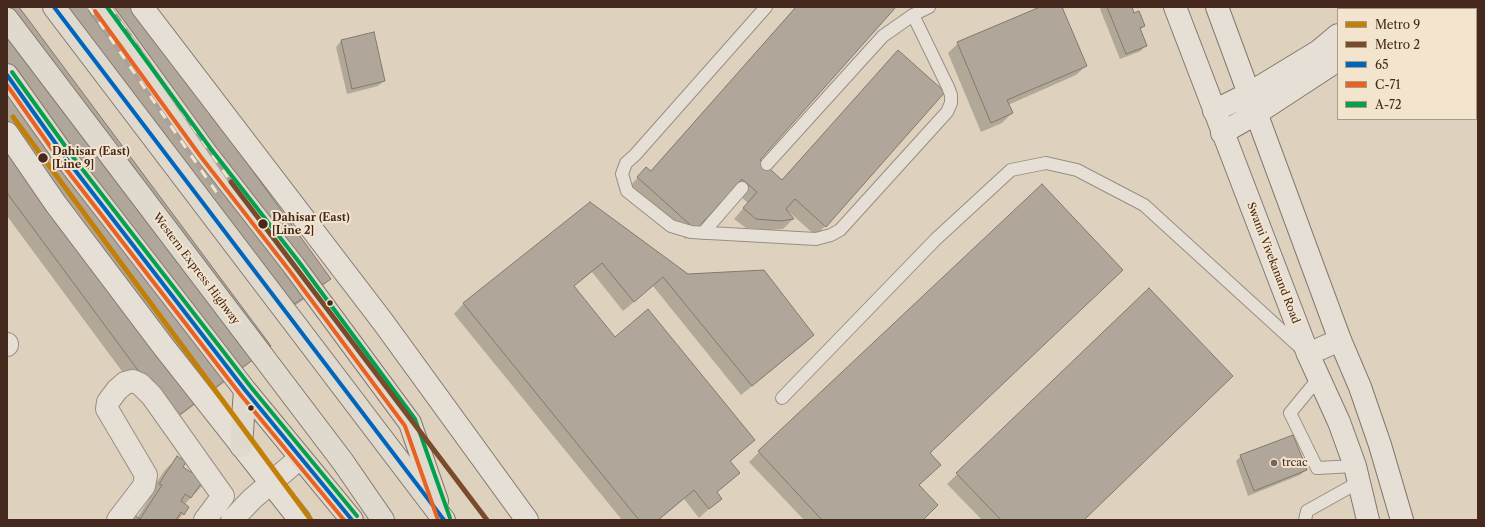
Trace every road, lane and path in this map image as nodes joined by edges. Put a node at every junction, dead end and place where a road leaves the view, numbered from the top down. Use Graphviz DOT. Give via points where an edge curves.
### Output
graph roads {
  1 [pos="54,7"];
  2 [pos="100,7"];
  3 [pos="142,7"];
  4 [pos="766,7"];
  5 [pos="929,7"];
  6 [pos="1175,7"];
  7 [pos="1217,7"];
  8 [pos="913,15"];
  9 [pos="7,19"];
  10 [pos="1337,36"];
  11 [pos="1337,61"];
  12 [pos="7,75"];
  13 [pos="1253,103"];
  14 [pos="1214,111"];
  15 [pos="7,132"];
  16 [pos="1222,133"];
  17 [pos="767,164"];
  18 [pos="742,188"];
  19 [pos="703,233"];
  20 [pos="1340,340"];
  21 [pos="1308,354"];
  22 [pos="1318,379"];
  23 [pos="245,390"];
  24 [pos="782,398"];
  25 [pos="241,446"];
  26 [pos="300,458"];
  27 [pos="1357,474"];
  28 [pos="272,483"];
  29 [pos="223,496"];
  30 [pos="235,516"];
  31 [pos="118,520"];
  32 [pos="205,520"];
  33 [pos="300,520"];
  34 [pos="352,520"];
  35 [pos="375,520"];
  36 [pos="383,520"];
  37 [pos="444,520"];
  38 [pos="527,520"];
  39 [pos="1305,520"];
  40 [pos="1368,520"];
  41 [pos="1402,520"];
  1 -- 37 [label="highway"];
  2 -- 37 [label="highway" via="206,153 294,266 410,423"];
  3 -- 38 [label="street" via="383,322"];
  4 -- 19 [label="lane" via="626,163 622,174 627,192 671,226"];
  5 -- 8 [label="lane"];
  6 -- 14 [label="street, Swami Vivekanand Road"];
  7 -- 13 [label="street"];
  8 -- 17 [label="lane" via="884,36"];
  8 -- 19 [label="lane" via="948,87 952,103 947,112 840,230 816,239"];
  9 -- 36 [label="highway, Western Express Highway" via="343,462"];
  10 -- 13 [label="street"];
  11 -- 13 [label="street"];
  12 -- 23 [label="highway" via="71,165"];
  13 -- 14 [label="street"];
  13 -- 16 [label="street"];
  13 -- 20 [label="street"];
  14 -- 16 [label="street, Swami Vivekanand Road"];
  15 -- 25 [label="street" via="55,202"];
  16 -- 21 [label="street, Swami Vivekanand Road"];
  18 -- 19 [label="lane"];
  20 -- 21 [label="street"];
  20 -- 41 [label="street" via="1380,445"];
  21 -- 22 [label="street, Swami Vivekanand Road"];
  21 -- 24 [label="lane" via="1144,205 1077,170 1046,163 1011,170 936,239"];
  22 -- 27 [label="street, Swami Vivekanand Road" via="1338,422"];
  22 -- 27 [label="lane" via="1290,413 1317,468"];
  23 -- 25 [label="highway"];
  23 -- 26 [label="highway"];
  25 -- 28 [label="street"];
  26 -- 28 [label="street"];
  26 -- 34 [label="highway"];
  26 -- 35 [label="highway"];
  27 -- 39 [label="lane" via="1306,511"];
  27 -- 40 [label="street, Swami Vivekanand Road"];
  28 -- 30 [label="street"];
  28 -- 33 [label="street"];
  29 -- 30 [label="street"];
  29 -- 31 [label="street" via="152,396 133,381 125,383 117,390 108,402 107,409 146,475 144,486"];
  29 -- 32 [label="street"];
}
